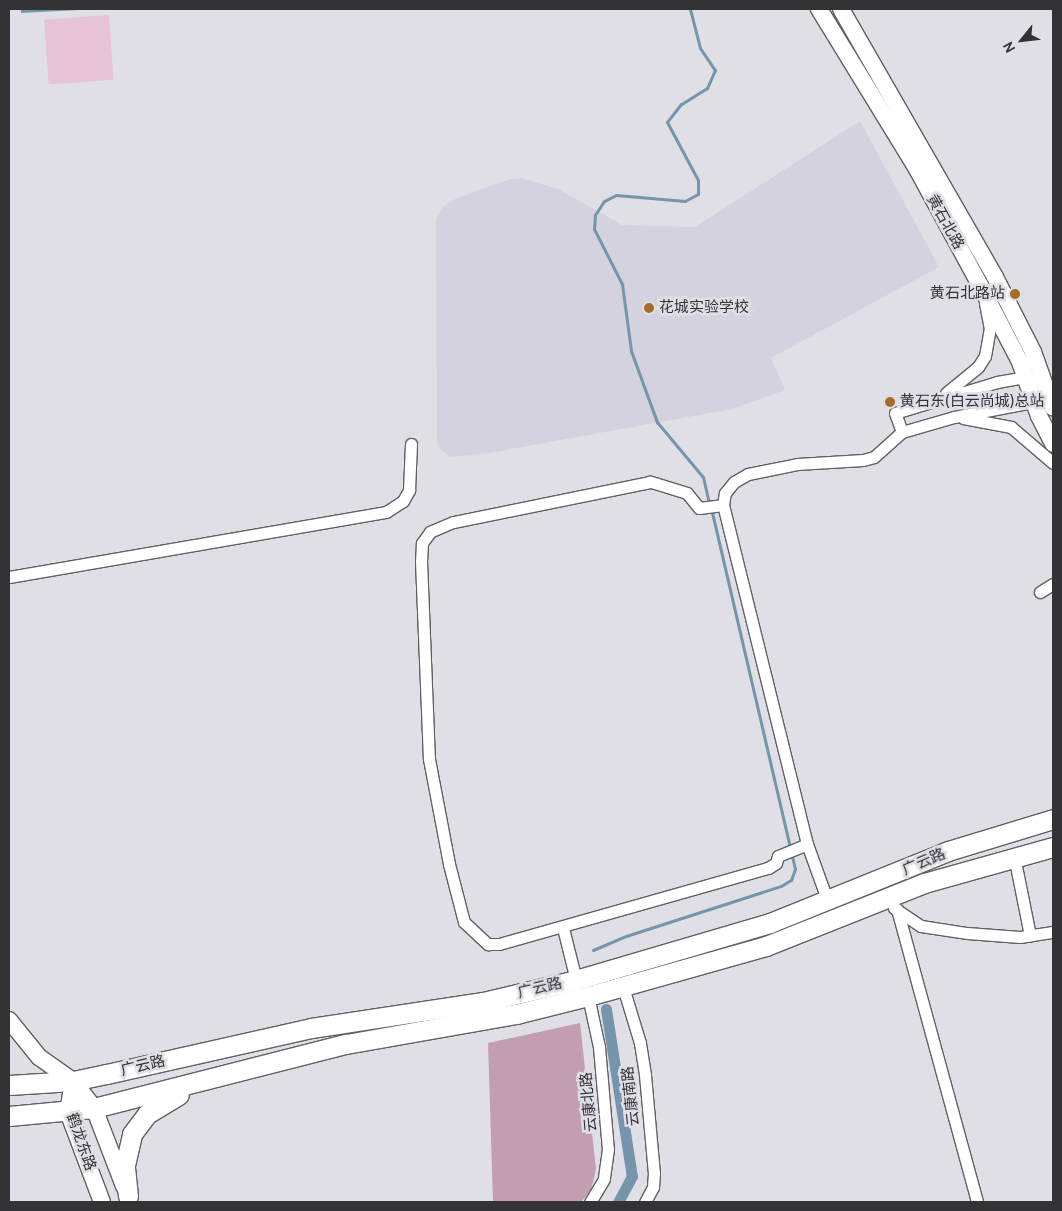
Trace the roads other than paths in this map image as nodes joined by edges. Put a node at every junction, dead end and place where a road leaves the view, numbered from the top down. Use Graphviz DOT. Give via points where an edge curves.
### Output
graph roads {
  1 [pos="819,9"];
  2 [pos="841,9"];
  3 [pos="981,287"];
  4 [pos="1025,378"];
  5 [pos="1050,388"];
  6 [pos="938,399"];
  7 [pos="1033,402"];
  8 [pos="1053,408"];
  9 [pos="954,417"];
  10 [pos="902,432"];
  11 [pos="411,444"];
  12 [pos="1053,444"];
  13 [pos="1053,463"];
  14 [pos="723,504"];
  15 [pos="9,577"];
  16 [pos="1053,584"];
  17 [pos="1040,592"];
  18 [pos="1053,819"];
  19 [pos="807,844"];
  20 [pos="1053,847"];
  21 [pos="1014,856"];
  22 [pos="828,902"];
  23 [pos="890,905"];
  24 [pos="563,928"];
  25 [pos="1053,932"];
  26 [pos="1034,934"];
  27 [pos="576,980"];
  28 [pos="622,987"];
  29 [pos="588,996"];
  30 [pos="9,1020"];
  31 [pos="194,1054"];
  32 [pos="73,1081"];
  33 [pos="202,1082"];
  34 [pos="9,1085"];
  35 [pos="94,1108"];
  36 [pos="68,1112"];
  37 [pos="9,1116"];
  38 [pos="123,1200"];
  39 [pos="102,1202"];
  40 [pos="590,1202"];
  41 [pos="645,1202"];
  42 [pos="977,1202"];
  1 -- 3 [label="street, 黄石北路" via="917,169"];
  2 -- 5 [label="street, 黄石北路" via="996,277"];
  3 -- 4 [label="street, 黄石北路"];
  3 -- 6 [label="street" via="990,329 985,356 978,367"];
  4 -- 5 [label="street"];
  4 -- 6 [label="street" via="997,382"];
  4 -- 7 [label="street, 黄石北路"];
  5 -- 7 [label="street"];
  5 -- 8 [label="street, 黄石北路"];
  6 -- 10 [label="street" via="895,413"];
  7 -- 9 [label="street"];
  7 -- 12 [label="street, 黄石北路"];
  9 -- 10 [label="street"];
  9 -- 13 [label="street" via="1011,427"];
  10 -- 14 [label="street" via="874,457 863,460 797,464 748,474 734,482"];
  11 -- 15 [label="street" via="409,490 403,501 386,512"];
  14 -- 19 [label="street"];
  14 -- 24 [label="street" via="699,508 687,493 650,482 453,522 430,532 422,543 429,758 464,922 488,944 514,942"];
  16 -- 17 [label="street"];
  18 -- 22 [label="main road, 广云路" via="948,851"];
  19 -- 22 [label="street"];
  19 -- 24 [label="street" via="778,856 776,863 768,868"];
  20 -- 21 [label="main road, 广云路"];
  21 -- 23 [label="main road, 广云路" via="938,878"];
  21 -- 26 [label="street"];
  22 -- 27 [label="main road, 广云路" via="711,942"];
  23 -- 26 [label="street" via="921,926 968,933"];
  23 -- 28 [label="main road, 广云路" via="766,946"];
  23 -- 42 [label="street"];
  24 -- 27 [label="street"];
  25 -- 26 [label="street"];
  27 -- 31 [label="main road, 广云路" via="483,1002 345,1021"];
  28 -- 29 [label="main road, 广云路"];
  28 -- 41 [label="street, 云康南路" via="640,1043 645,1075 654,1173 653,1187"];
  29 -- 33 [label="main road, 广云路" via="516,1014 346,1044"];
  29 -- 40 [label="street, 云康北路" via="599,1047 608,1149 604,1179"];
  30 -- 32 [label="street, 鹤龙东路" via="39,1057"];
  31 -- 32 [label="main road, 广云路"];
  31 -- 33 [label="main road"];
  32 -- 34 [label="main road, 广云路"];
  32 -- 35 [label="street, 鹤龙东路"];
  32 -- 36 [label="street, 鹤龙东路"];
  33 -- 35 [label="main road, 广云路"];
  33 -- 38 [label="main road" via="153,1109 138,1123 127,1149"];
  35 -- 36 [label="main road, 广云路"];
  35 -- 38 [label="street, 鹤龙东路"];
  36 -- 37 [label="main road, 广云路"];
  36 -- 39 [label="street, 鹤龙东路"];
}
